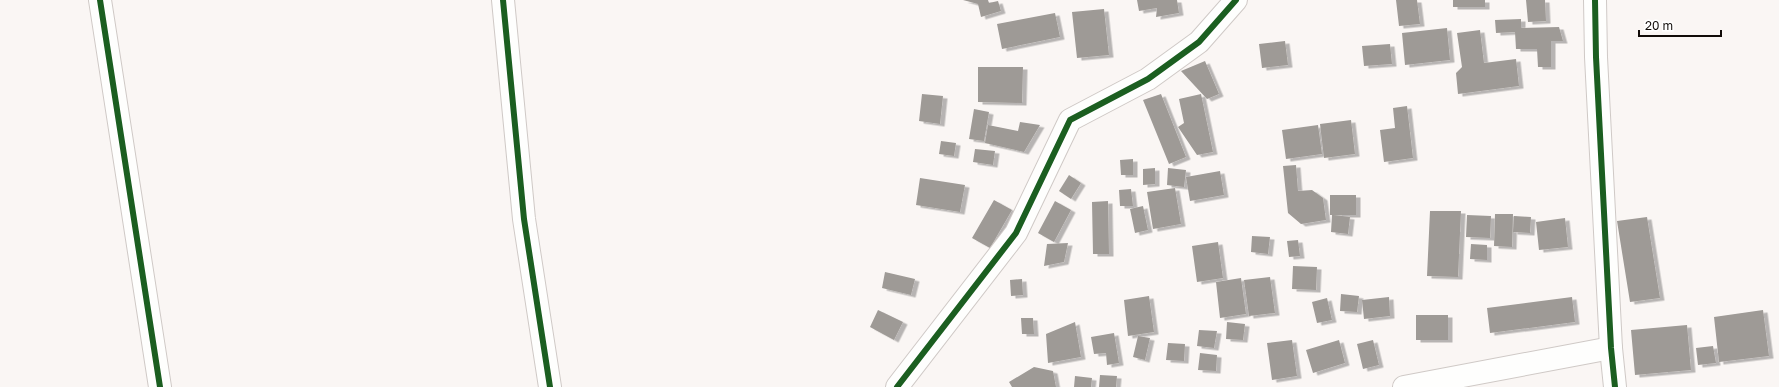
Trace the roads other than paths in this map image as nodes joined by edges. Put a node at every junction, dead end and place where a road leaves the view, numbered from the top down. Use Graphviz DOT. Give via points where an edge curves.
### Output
graph roads {
  1 [pos="100,0"];
  2 [pos="503,0"];
  3 [pos="1236,0"];
  4 [pos="1595,0"];
  5 [pos="1611,348"];
  6 [pos="160,387"];
  7 [pos="550,387"];
  8 [pos="897,387"];
  9 [pos="1404,387"];
  10 [pos="1615,387"];
  1 -- 6 [label="street"];
  2 -- 7 [label="street" via="524,219"];
  3 -- 8 [label="street" via="1199,42 1148,79 1070,120 1016,233"];
  4 -- 5 [label="street"];
  5 -- 9 [label="street"];
  5 -- 10 [label="street"];
}
